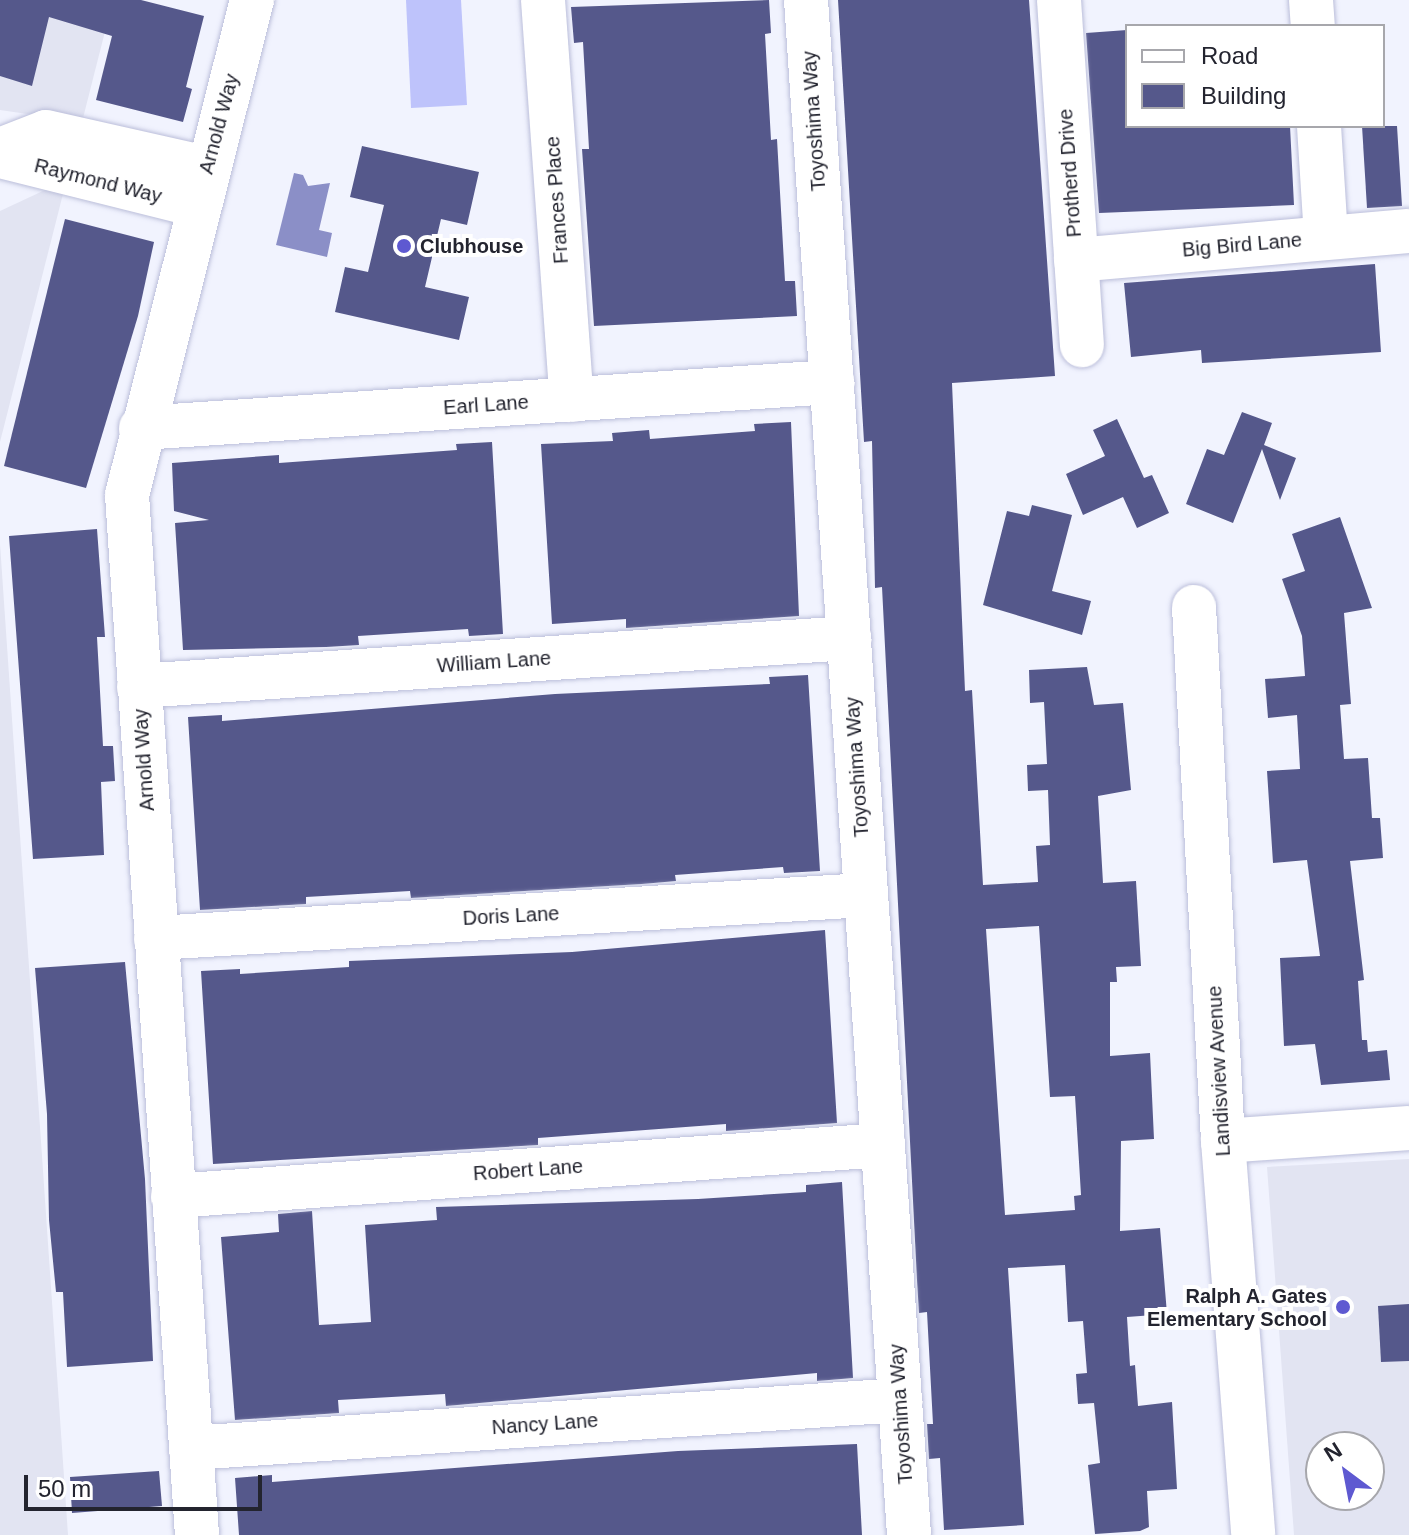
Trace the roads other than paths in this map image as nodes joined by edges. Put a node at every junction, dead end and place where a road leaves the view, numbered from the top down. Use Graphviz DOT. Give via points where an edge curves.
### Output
graph roads {
  1 [pos="252,0"];
  2 [pos="543,0"];
  3 [pos="806,0"];
  4 [pos="1059,0"];
  5 [pos="1311,0"];
  6 [pos="1313,24"];
  7 [pos="1319,128"];
  8 [pos="0,153"];
  9 [pos="202,187"];
  10 [pos="1409,231"];
  11 [pos="1326,237"];
  12 [pos="1076,260"];
  13 [pos="1082,345"];
  14 [pos="832,382"];
  15 [pos="572,400"];
  16 [pos="141,428"];
  17 [pos="1194,607"];
  18 [pos="849,638"];
  19 [pos="139,686"];
  20 [pos="866,895"];
  21 [pos="156,938"];
  22 [pos="1409,1128"];
  23 [pos="1223,1141"];
  24 [pos="883,1145"];
  25 [pos="173,1196"];
  26 [pos="900,1400"];
  27 [pos="191,1448"];
  28 [pos="197,1535"];
  29 [pos="909,1535"];
  30 [pos="1253,1535"];
  1 -- 9 [label="street, Arnold Way"];
  2 -- 15 [label="street, Frances Place"];
  3 -- 14 [label="street, Toyoshima Way"];
  4 -- 12 [label="street, Protherd Drive"];
  5 -- 6 [label="street"];
  7 -- 11 [label="street"];
  8 -- 9 [label="street, Raymond Way" via="46,132"];
  9 -- 16 [label="street, Arnold Way"];
  10 -- 11 [label="street, Big Bird Lane"];
  11 -- 12 [label="street, Big Bird Lane"];
  12 -- 13 [label="street, Protherd Drive"];
  14 -- 15 [label="street, Earl Lane"];
  14 -- 18 [label="street, Toyoshima Way"];
  15 -- 16 [label="street, Earl Lane"];
  16 -- 19 [label="street, Arnold Way" via="127,495"];
  17 -- 23 [label="street, Landisview Avenue"];
  18 -- 19 [label="street, William Lane"];
  18 -- 20 [label="street, Toyoshima Way"];
  19 -- 21 [label="street, Arnold Way"];
  20 -- 21 [label="street, Doris Lane"];
  20 -- 24 [label="street, Toyoshima Way"];
  21 -- 25 [label="street, Arnold Way"];
  22 -- 23 [label="street"];
  23 -- 30 [label="street, Landisview Avenue"];
  24 -- 25 [label="street, Robert Lane"];
  24 -- 26 [label="street, Toyoshima Way"];
  25 -- 27 [label="street, Arnold Way"];
  26 -- 27 [label="street, Nancy Lane"];
  26 -- 29 [label="street, Toyoshima Way"];
  27 -- 28 [label="street, Arnold Way"];
}
